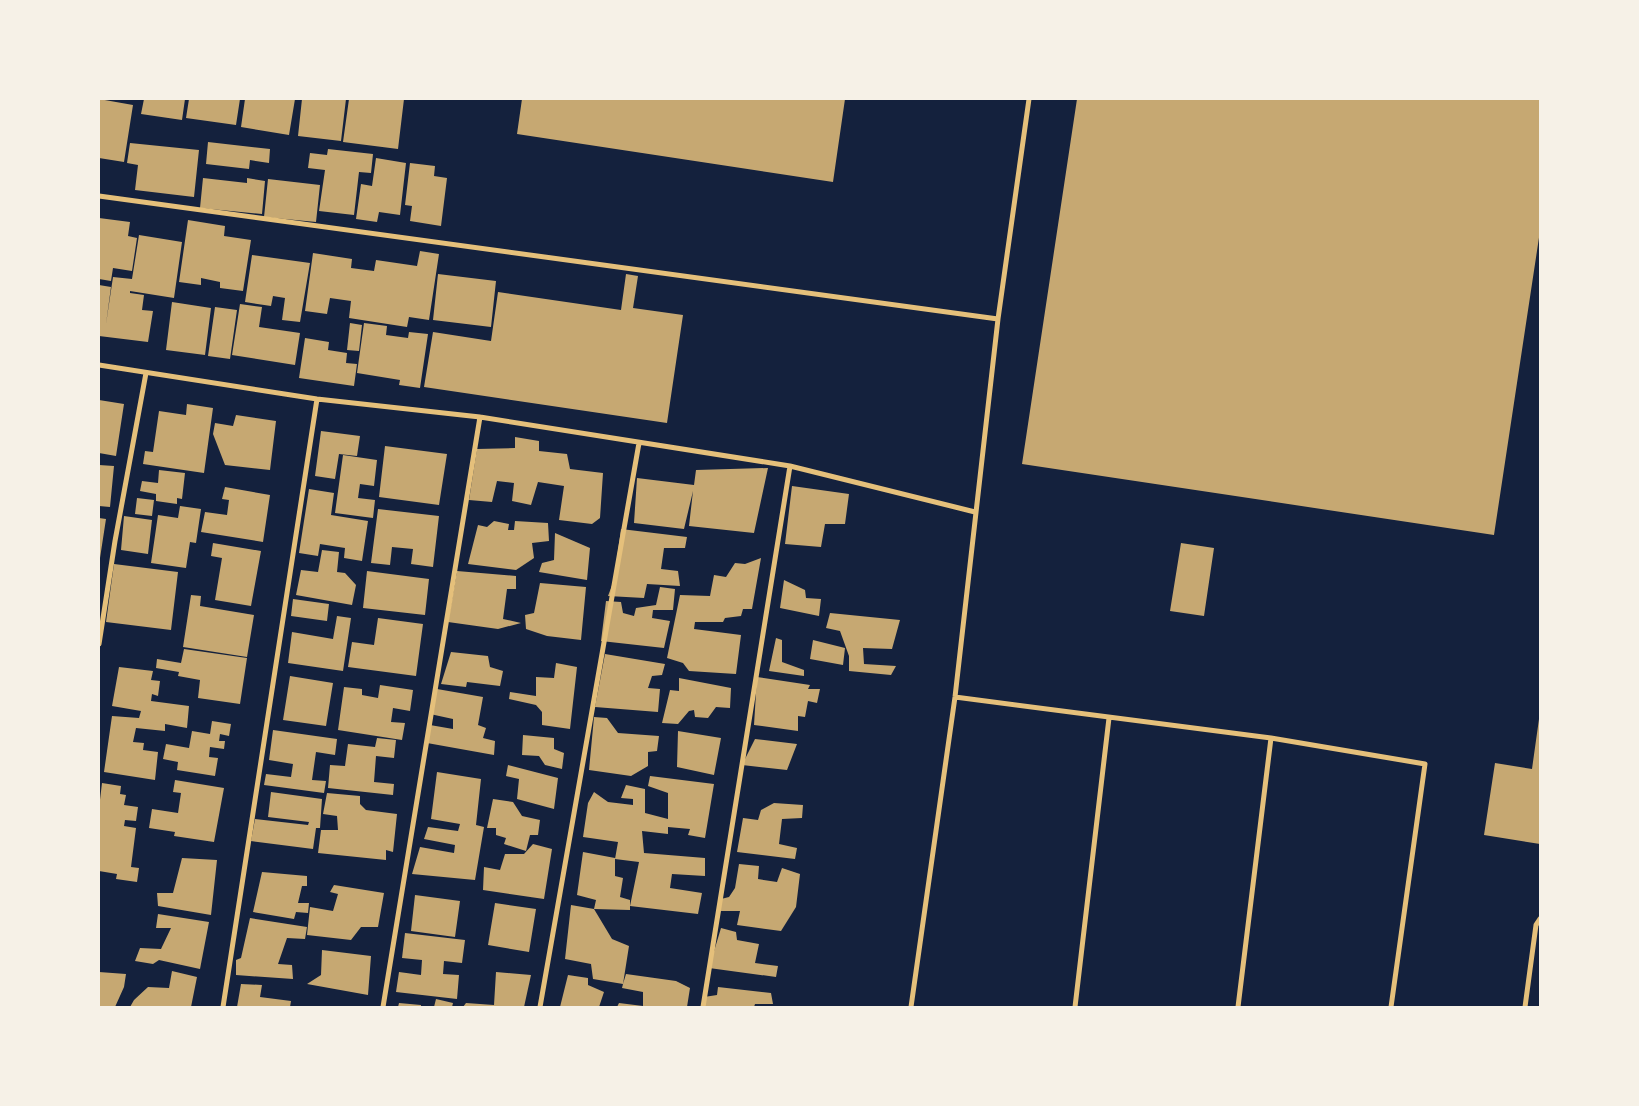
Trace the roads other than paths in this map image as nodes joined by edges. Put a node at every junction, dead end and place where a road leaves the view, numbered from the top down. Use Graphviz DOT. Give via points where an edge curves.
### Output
graph roads {
  1 [pos="1029,99"];
  2 [pos="99,196"];
  3 [pos="998,319"];
  4 [pos="99,365"];
  5 [pos="146,373"];
  6 [pos="317,399"];
  7 [pos="480,417"];
  8 [pos="639,443"];
  9 [pos="790,466"];
  10 [pos="975,512"];
  11 [pos="99,644"];
  12 [pos="955,697"];
  13 [pos="1109,718"];
  14 [pos="1271,738"];
  15 [pos="1540,919"];
  16 [pos="223,1007"];
  17 [pos="383,1007"];
  18 [pos="540,1007"];
  19 [pos="703,1007"];
  20 [pos="911,1007"];
  21 [pos="1075,1007"];
  22 [pos="1238,1007"];
  23 [pos="1391,1007"];
  24 [pos="1525,1007"];
  1 -- 3 [label="street"];
  2 -- 3 [label="street"];
  3 -- 10 [label="street"];
  4 -- 5 [label="street"];
  5 -- 6 [label="street"];
  5 -- 11 [label="street"];
  6 -- 7 [label="street"];
  6 -- 16 [label="street"];
  7 -- 8 [label="street"];
  7 -- 17 [label="street"];
  8 -- 9 [label="street"];
  8 -- 18 [label="street"];
  9 -- 10 [label="street"];
  9 -- 19 [label="street"];
  10 -- 12 [label="street"];
  12 -- 13 [label="street"];
  12 -- 20 [label="street"];
  13 -- 14 [label="street"];
  13 -- 21 [label="street"];
  14 -- 22 [label="street"];
  14 -- 23 [label="street" via="1425,764"];
  15 -- 24 [label="street" via="1536,925"];
}
